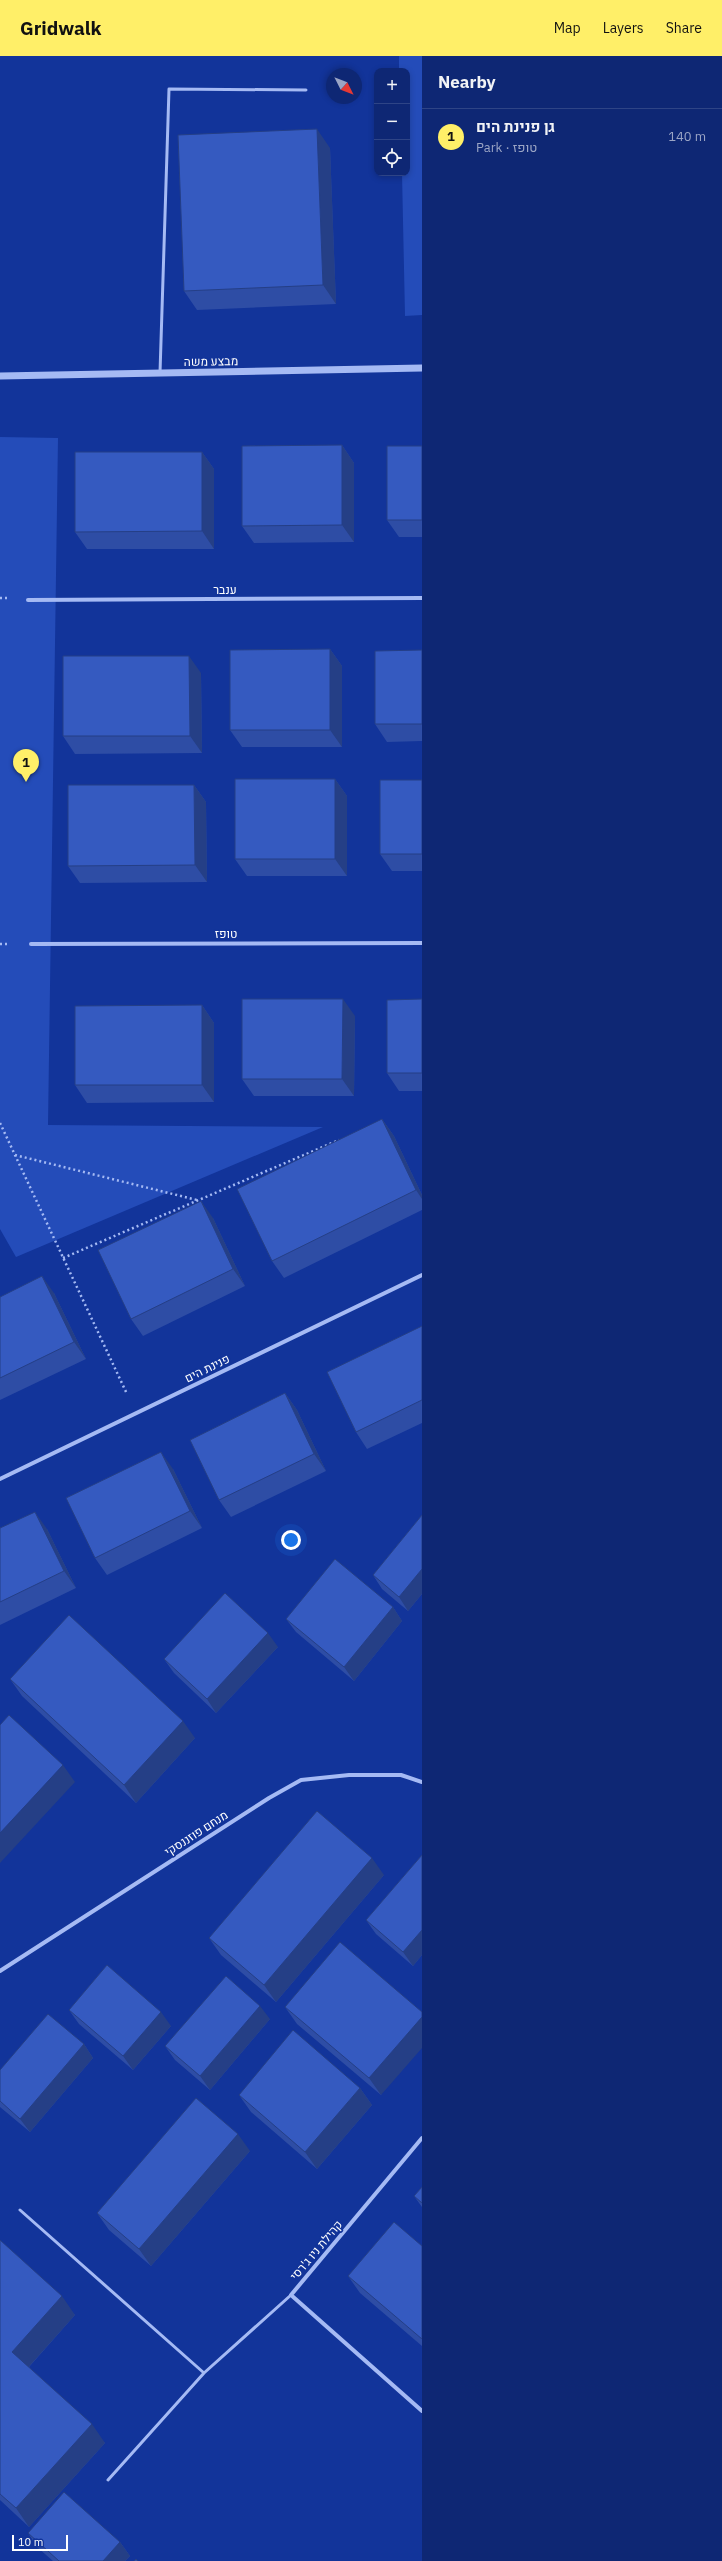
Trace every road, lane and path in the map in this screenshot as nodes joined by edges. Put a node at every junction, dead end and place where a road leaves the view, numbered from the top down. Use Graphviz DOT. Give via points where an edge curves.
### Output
graph roads {
  1 [pos="306,90"];
  2 [pos="422,368"];
  3 [pos="160,373"];
  4 [pos="0,376"];
  5 [pos="422,598"];
  6 [pos="28,600"];
  7 [pos="422,943"];
  8 [pos="31,944"];
  9 [pos="0,1123"];
  10 [pos="342,1139"];
  11 [pos="15,1155"];
  12 [pos="198,1200"];
  13 [pos="63,1258"];
  14 [pos="422,1275"];
  15 [pos="136,1413"];
  16 [pos="0,1479"];
  17 [pos="422,1782"];
  18 [pos="0,1971"];
  19 [pos="422,2138"];
  20 [pos="20,2210"];
  21 [pos="291,2295"];
  22 [pos="204,2373"];
  23 [pos="422,2411"];
  24 [pos="108,2480"];
  1 -- 3 [label="lane" via="169,89"];
  2 -- 3 [label="street, מבצע משה"];
  3 -- 4 [label="street, מבצע משה"];
  5 -- 6 [label="street, ענבר"];
  7 -- 8 [label="street, טופז"];
  9 -- 11 [label="path"];
  10 -- 12 [label="path"];
  11 -- 12 [label="path"];
  11 -- 13 [label="path"];
  12 -- 13 [label="path"];
  13 -- 15 [label="path"];
  14 -- 15 [label="street, פנינת הים"];
  15 -- 16 [label="street, פנינת הים"];
  17 -- 18 [label="street, מנחם פוזננסקי" via="401,1775 301,1780"];
  19 -- 21 [label="street, קהילת ניו ג'רסי"];
  20 -- 22 [label="lane"];
  21 -- 22 [label="lane"];
  21 -- 23 [label="street, קהילת ניו ג'רסי"];
  22 -- 24 [label="lane"];
}
